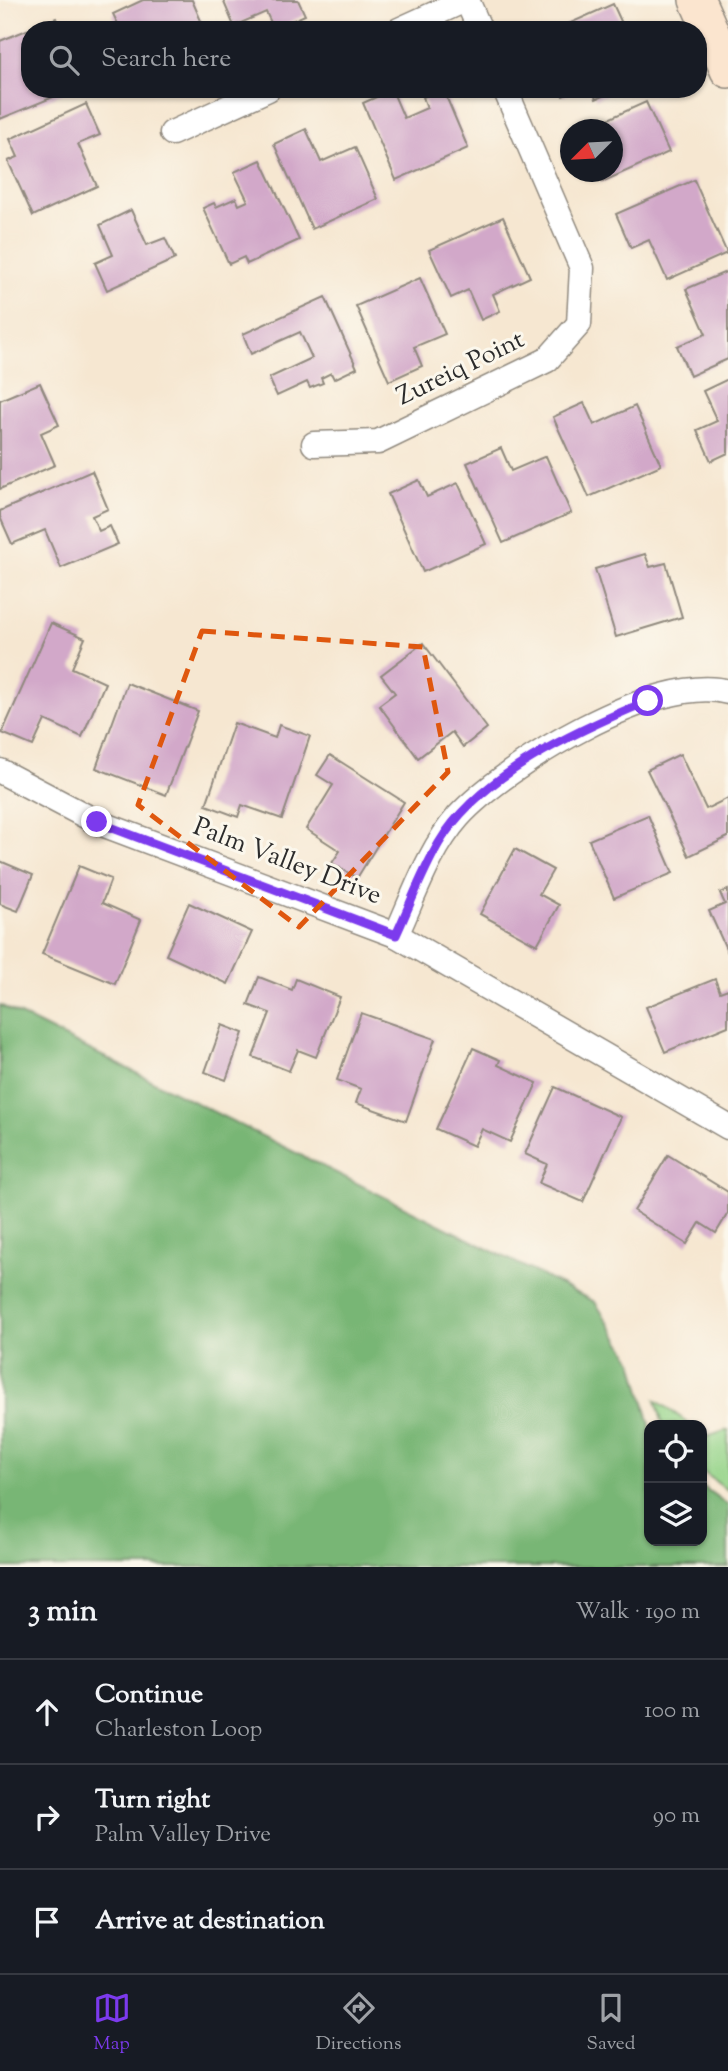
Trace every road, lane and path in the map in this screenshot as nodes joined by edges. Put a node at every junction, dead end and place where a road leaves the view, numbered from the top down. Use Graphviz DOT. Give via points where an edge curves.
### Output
graph roads {
  1 [pos="466,0"];
  2 [pos="696,0"];
  3 [pos="419,21"];
  4 [pos="476,21"];
  5 [pos="706,21"];
  6 [pos="707,24"];
  7 [pos="728,69"];
  8 [pos="248,98"];
  9 [pos="509,98"];
  10 [pos="172,133"];
  11 [pos="314,444"];
  12 [pos="728,692"];
  13 [pos="0,771"];
  14 [pos="396,935"];
  15 [pos="723,1115"];
  1 -- 3 [label="street"];
  1 -- 4 [label="street"];
  2 -- 5 [label="street"];
  6 -- 7 [label="street"];
  8 -- 10 [label="street"];
  9 -- 11 [label="street, Zureiq Point" via="582,268 579,324 547,360 378,442"];
  12 -- 14 [label="street" via="698,688 648,701 575,734 511,771 458,817 439,843"];
  13 -- 14 [label="street, Palm Valley Drive" via="97,822"];
  14 -- 15 [label="street, Palm Valley Drive"];
}
